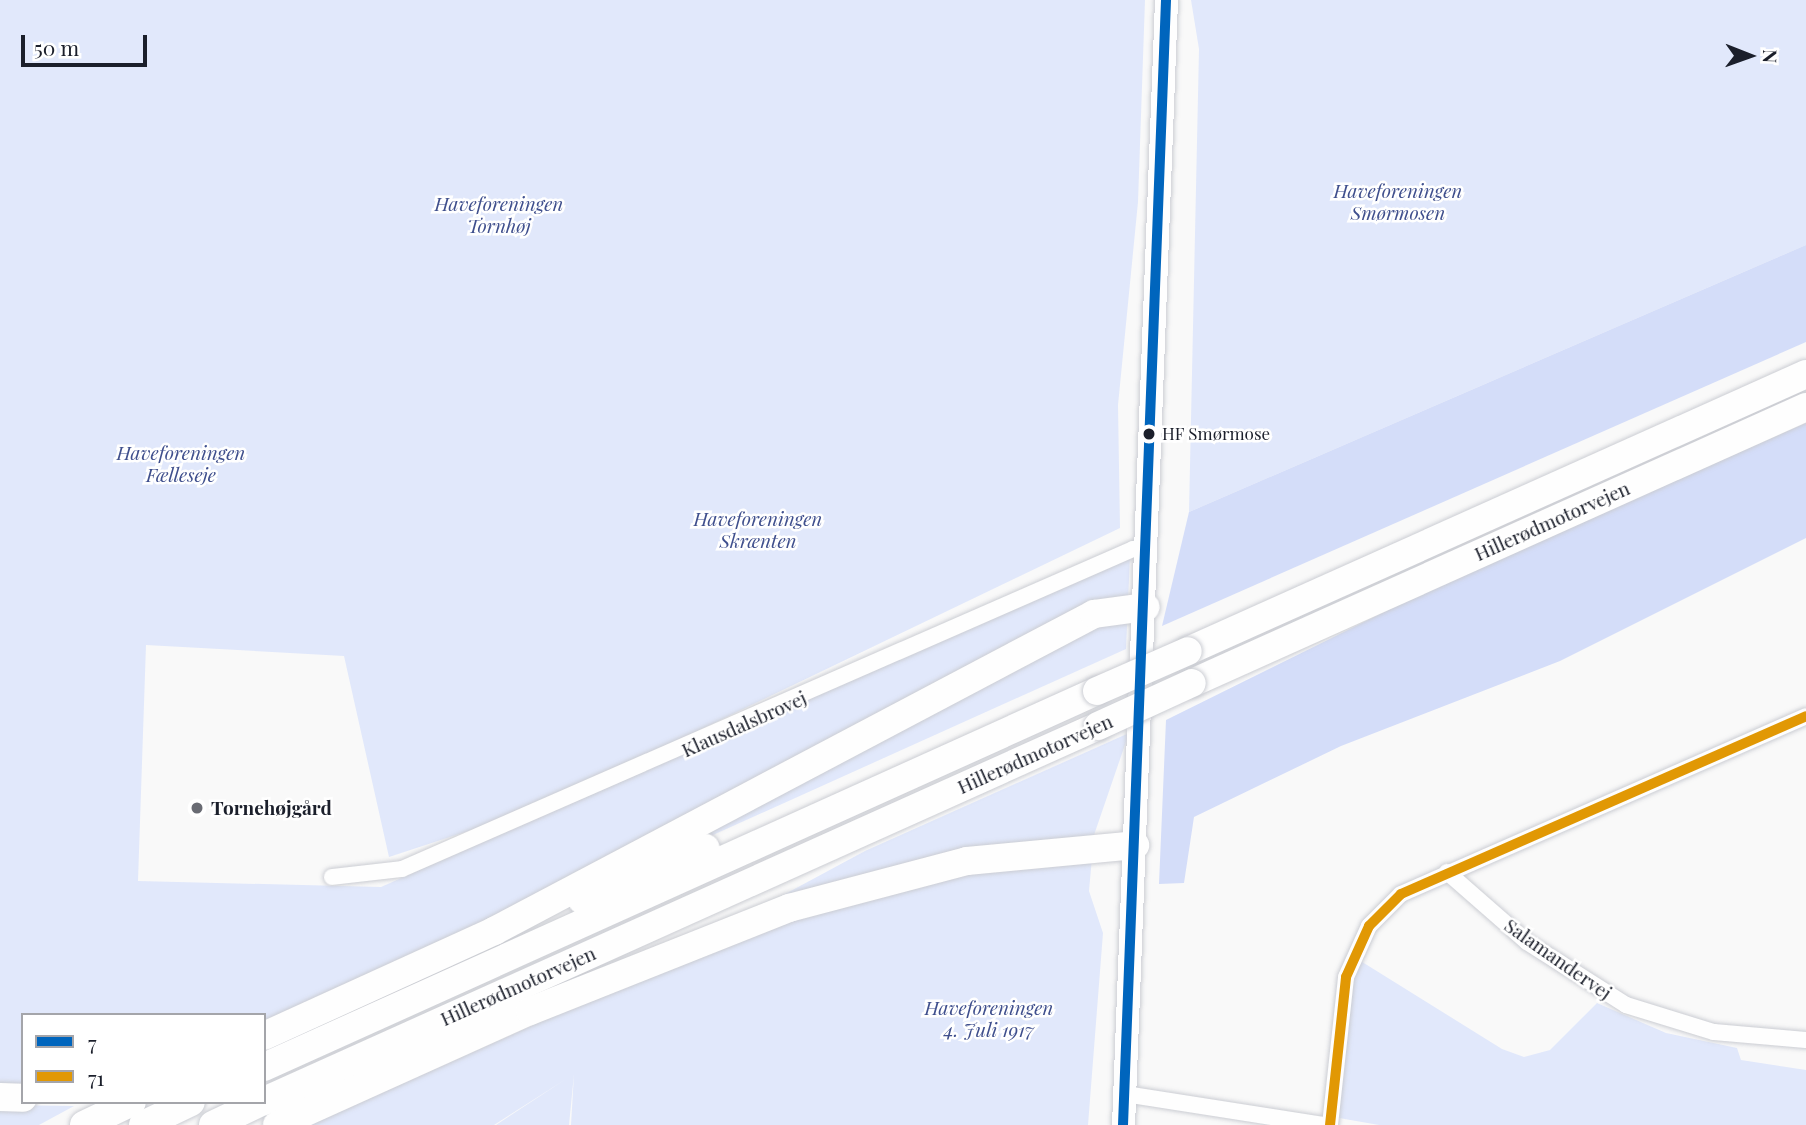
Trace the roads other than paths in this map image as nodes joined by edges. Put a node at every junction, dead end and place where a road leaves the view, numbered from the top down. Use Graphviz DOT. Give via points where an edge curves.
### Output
graph roads {
  1 [pos="1166,0"];
  2 [pos="1806,374"];
  3 [pos="1806,407"];
  4 [pos="1149,548"];
  5 [pos="1146,607"];
  6 [pos="1806,716"];
  7 [pos="834,811"];
  8 [pos="1135,845"];
  9 [pos="790,863"];
  10 [pos="1447,872"];
  11 [pos="332,877"];
  12 [pos="494,931"];
  13 [pos="530,1011"];
  14 [pos="266,1035"];
  15 [pos="1806,1040"];
  16 [pos="266,1066"];
  17 [pos="1125,1094"];
  18 [pos="0,1097"];
  19 [pos="21,1098"];
  20 [pos="266,1099"];
  21 [pos="128,1104"];
  22 [pos="187,1104"];
  23 [pos="256,1104"];
  24 [pos="84,1125"];
  25 [pos="143,1125"];
  26 [pos="213,1125"];
  27 [pos="277,1125"];
  28 [pos="1123,1125"];
  29 [pos="1322,1125"];
  30 [pos="1330,1125"];
  1 -- 4 [label="street"];
  2 -- 7 [label="highway, Hillerødmotorvejen, bridge"];
  3 -- 9 [label="highway, Hillerødmotorvejen, bridge"];
  4 -- 5 [label="street"];
  4 -- 11 [label="street, Klausdalsbrovej" via="1133,549 402,869"];
  5 -- 8 [label="street"];
  5 -- 12 [label="highway" via="1094,614"];
  6 -- 10 [label="street"];
  7 -- 12 [label="highway" via="767,822"];
  7 -- 16 [label="highway, Hillerødmotorvejen"];
  8 -- 13 [label="highway" via="1031,852 890,878 789,908"];
  8 -- 17 [label="street"];
  9 -- 13 [label="highway" via="738,905 578,981"];
  9 -- 20 [label="highway, Hillerødmotorvejen"];
  10 -- 15 [label="street, Salamandervej" via="1527,942 1626,1005 1714,1032"];
  10 -- 30 [label="street" via="1401,894 1369,926 1355,952 1346,977"];
  12 -- 14 [label="highway"];
  13 -- 27 [label="highway"];
  17 -- 28 [label="street"];
  17 -- 29 [label="street"];
  18 -- 19 [label="highway"];
  21 -- 24 [label="highway"];
  22 -- 25 [label="highway"];
  23 -- 26 [label="highway, Hillerødmotorvejen"];
}
